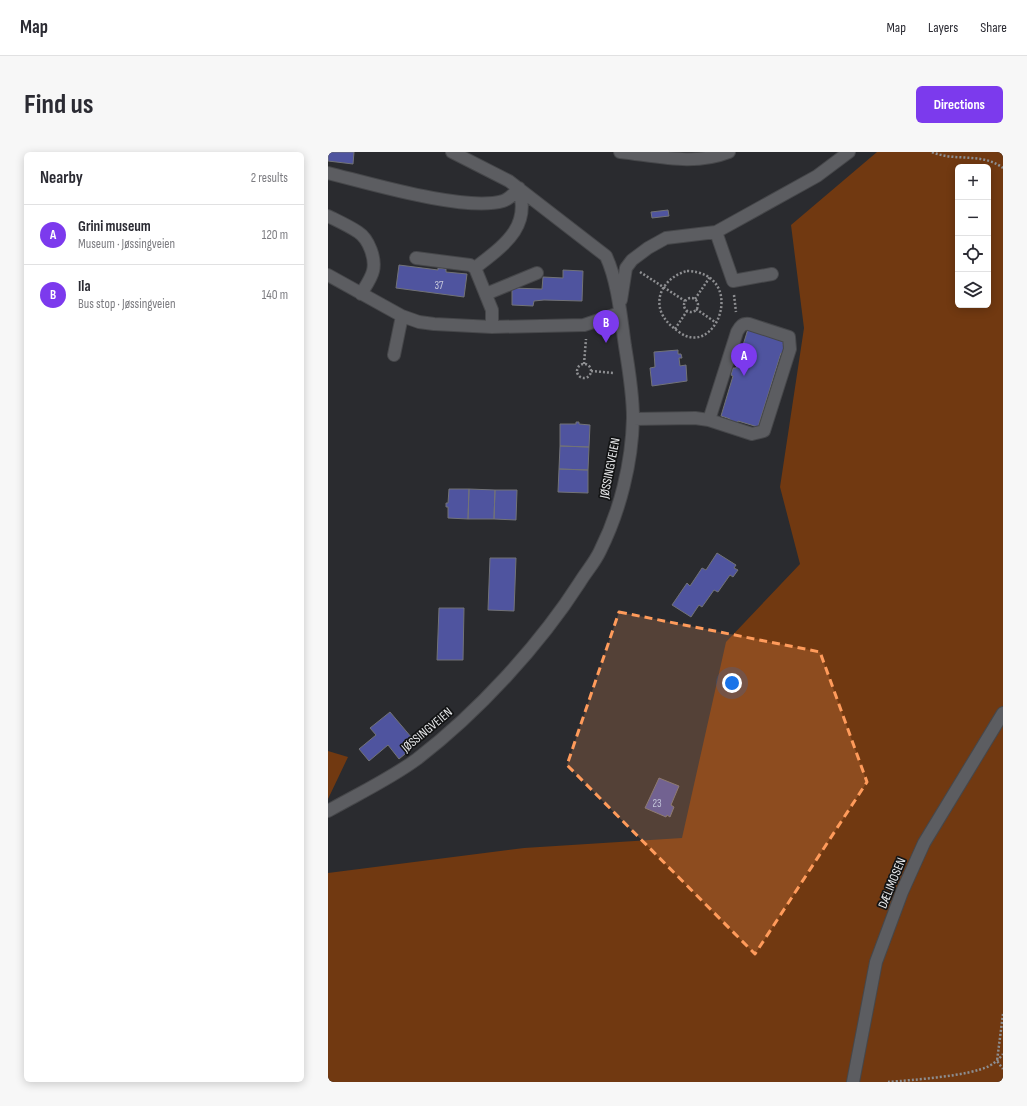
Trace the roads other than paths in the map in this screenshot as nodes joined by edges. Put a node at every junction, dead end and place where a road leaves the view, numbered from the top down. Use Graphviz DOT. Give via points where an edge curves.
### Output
graph roads {
  1 [pos="452,152"];
  2 [pos="620,152"];
  3 [pos="729,152"];
  4 [pos="849,152"];
  5 [pos="328,174"];
  6 [pos="519,188"];
  7 [pos="328,216"];
  8 [pos="716,232"];
  9 [pos="416,258"];
  10 [pos="476,268"];
  11 [pos="537,273"];
  12 [pos="772,274"];
  13 [pos="328,275"];
  14 [pos="361,294"];
  15 [pos="486,294"];
  16 [pos="620,313"];
  17 [pos="402,316"];
  18 [pos="492,327"];
  19 [pos="394,354"];
  20 [pos="633,419"];
  21 [pos="709,420"];
  22 [pos="1003,713"];
  23 [pos="328,811"];
  24 [pos="853,1082"];
  1 -- 6 [label="street"];
  2 -- 3 [label="street" via="703,160"];
  4 -- 8 [label="street" via="817,176"];
  5 -- 6 [label="street" via="468,203 503,201 510,198"];
  6 -- 10 [label="street" via="523,209 518,227 500,248"];
  6 -- 16 [label="street" via="606,256"];
  7 -- 14 [label="street" via="358,232 370,248 373,272"];
  8 -- 12 [label="street" via="732,281"];
  8 -- 16 [label="street" via="666,238 648,248 629,264 624,276"];
  9 -- 10 [label="street"];
  10 -- 15 [label="street"];
  11 -- 15 [label="street"];
  13 -- 14 [label="street"];
  14 -- 17 [label="street"];
  15 -- 18 [label="street" via="492,310"];
  16 -- 18 [label="street" via="588,324"];
  16 -- 20 [label="street, JØSSINGVEIEN"];
  17 -- 18 [label="street" via="434,324"];
  17 -- 19 [label="street"];
  20 -- 21 [label="street" via="689,417"];
  20 -- 23 [label="street, JØSSINGVEIEN" via="625,477 611,523 600,552 566,603 497,684 442,738 416,760"];
  21 -- 21 [label="street" via="737,332 744,324 789,337 790,349 767,428 752,434"];
  22 -- 24 [label="street, DÆLIMOSEN" via="924,843 902,892 876,962"];
}
